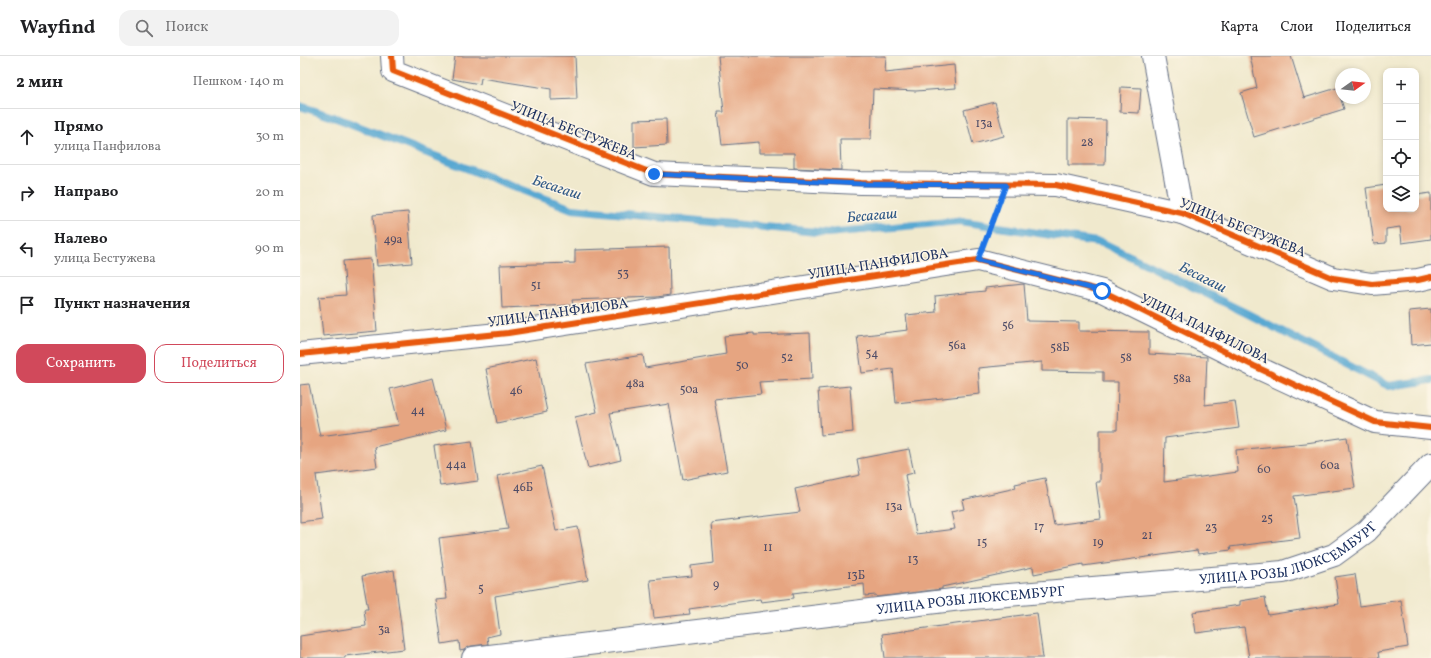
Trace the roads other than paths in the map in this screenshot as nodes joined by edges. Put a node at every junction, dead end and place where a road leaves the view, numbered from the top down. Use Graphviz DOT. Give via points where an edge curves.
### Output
graph roads {
  1 [pos="1152,56"];
  2 [pos="393,63"];
  3 [pos="1182,212"];
  4 [pos="1431,277"];
  5 [pos="300,354"];
  6 [pos="1431,428"];
  7 [pos="1431,464"];
  8 [pos="473,658"];
  1 -- 3 [label="street"];
  2 -- 3 [label="street, УЛИЦА БЕСТУЖЕВА" via="654,174 861,184 1056,185"];
  3 -- 4 [label="street, УЛИЦА БЕСТУЖЕВА" via="1333,278 1372,284"];
  5 -- 6 [label="street, УЛИЦА ПАНФИЛОВА" via="508,333 978,260 1102,291 1375,422"];
  7 -- 8 [label="street, УЛИЦА РОЗЫ ЛЮКСЕМБУРГ" via="1367,531 1334,555 1283,572 961,599"];
}
